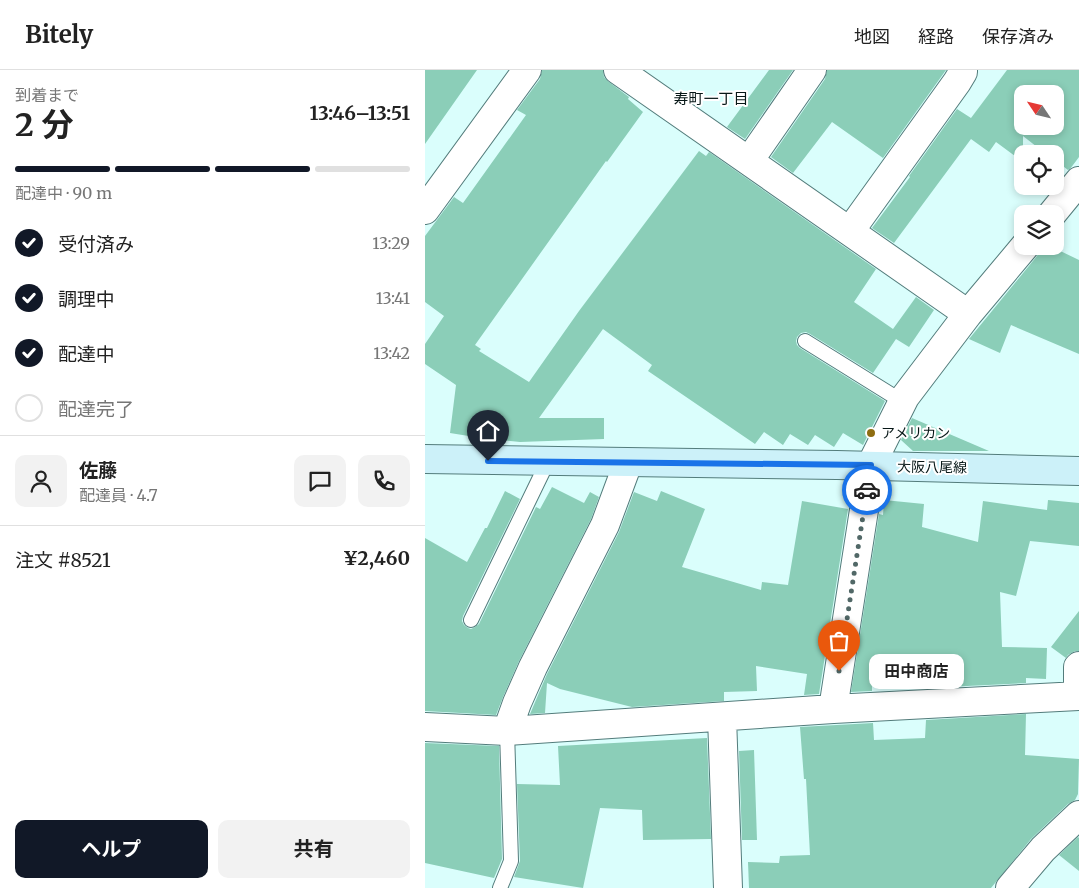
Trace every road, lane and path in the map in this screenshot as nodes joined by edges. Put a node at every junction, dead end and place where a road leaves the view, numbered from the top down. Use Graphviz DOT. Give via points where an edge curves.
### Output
graph roads {
  1 [pos="527,70"];
  2 [pos="618,70"];
  3 [pos="812,70"];
  4 [pos="963,70"];
  5 [pos="749,161"];
  6 [pos="1079,181"];
  7 [pos="1059,205"];
  8 [pos="425,210"];
  9 [pos="850,231"];
  10 [pos="1017,255"];
  11 [pos="968,314"];
  12 [pos="805,341"];
  13 [pos="903,402"];
  14 [pos="425,460"];
  15 [pos="547,462"];
  16 [pos="628,463"];
  17 [pos="871,465"];
  18 [pos="1079,471"];
  19 [pos="471,620"];
  20 [pos="1079,666"];
  21 [pos="1078,696"];
  22 [pos="833,709"];
  23 [pos="722,717"];
  24 [pos="425,727"];
  25 [pos="507,731"];
  26 [pos="1079,815"];
  27 [pos="500,888"];
  28 [pos="728,888"];
  29 [pos="1011,888"];
  1 -- 8 [label="street"];
  2 -- 5 [label="street"];
  3 -- 5 [label="street"];
  4 -- 9 [label="street"];
  5 -- 9 [label="street"];
  6 -- 7 [label="street"];
  9 -- 11 [label="street"];
  10 -- 11 [label="street"];
  11 -- 13 [label="street"];
  12 -- 13 [label="lane"];
  13 -- 17 [label="street"];
  14 -- 15 [label="main road, 大阪八尾線"];
  15 -- 16 [label="main road, 大阪八尾線"];
  15 -- 19 [label="lane"];
  16 -- 17 [label="main road, 大阪八尾線"];
  16 -- 25 [label="street" via="605,525 533,667"];
  17 -- 18 [label="main road, 大阪八尾線"];
  17 -- 22 [label="street"];
  20 -- 21 [label="street"];
  21 -- 22 [label="street"];
  22 -- 23 [label="street"];
  23 -- 25 [label="street"];
  23 -- 28 [label="street"];
  24 -- 25 [label="street"];
  25 -- 27 [label="lane" via="511,861"];
  26 -- 29 [label="street" via="1043,849"];
}
